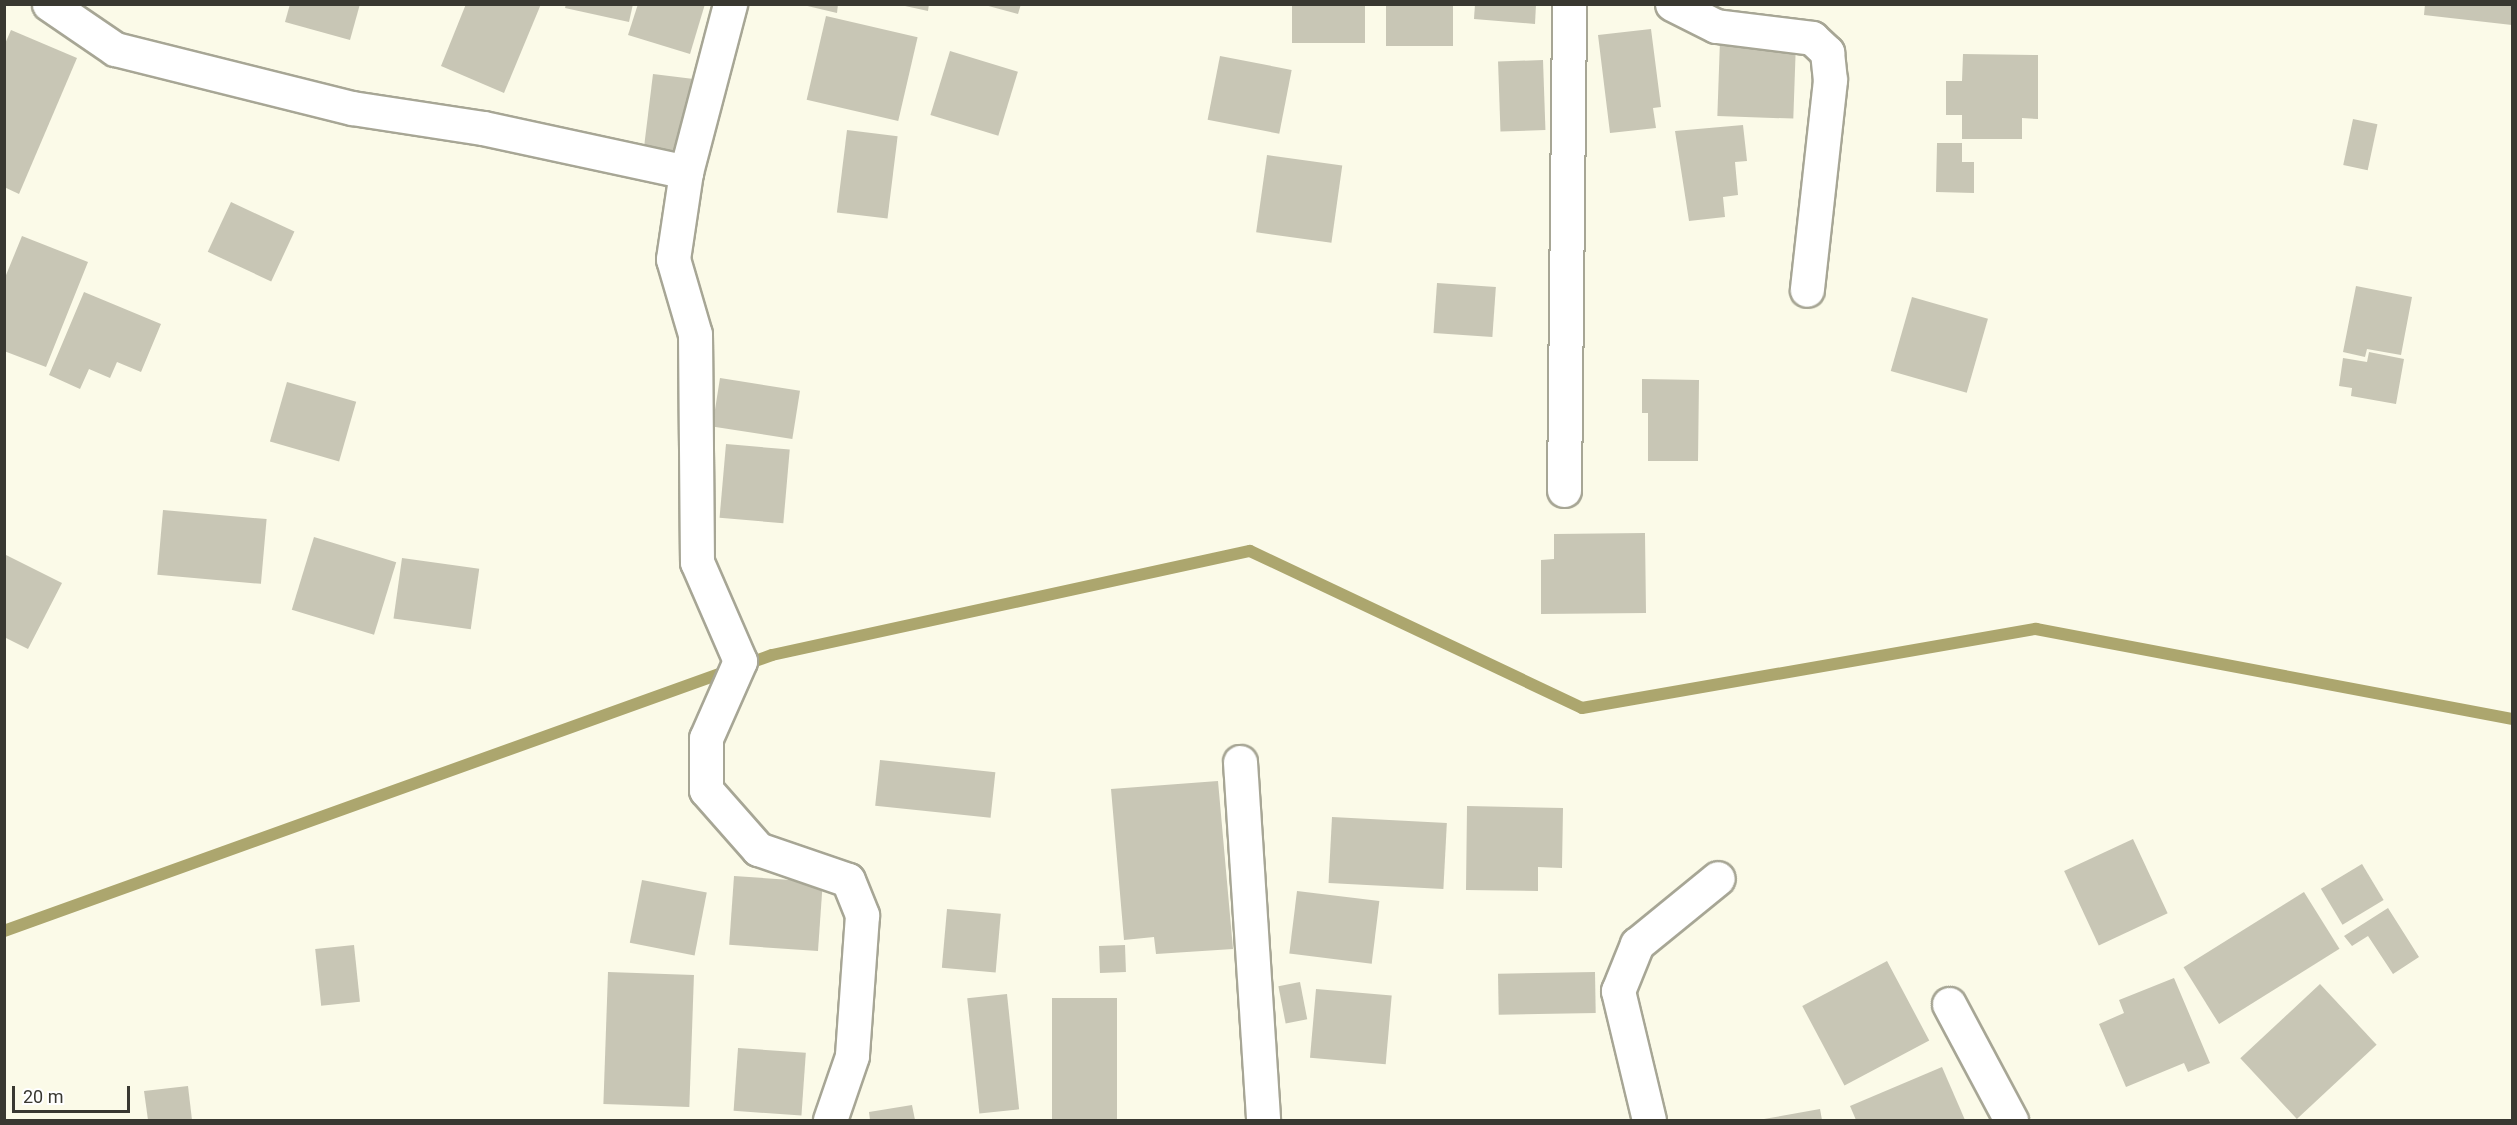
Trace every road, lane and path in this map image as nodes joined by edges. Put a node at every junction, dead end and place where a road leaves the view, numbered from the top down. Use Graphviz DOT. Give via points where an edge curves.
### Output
graph roads {
  1 [pos="49,4"];
  2 [pos="730,4"];
  3 [pos="1569,4"];
  4 [pos="1672,4"];
  5 [pos="686,172"];
  6 [pos="1807,290"];
  7 [pos="1564,490"];
  8 [pos="1240,762"];
  9 [pos="1718,878"];
  10 [pos="1949,1004"];
  11 [pos="830,1120"];
  12 [pos="1263,1120"];
  13 [pos="1649,1120"];
  14 [pos="2011,1120"];
  1 -- 5 [label="street" via="115,49 352,108 483,128"];
  2 -- 5 [label="street"];
  3 -- 7 [label="street"];
  4 -- 6 [label="street" via="1716,26 1812,38 1827,52 1830,80"];
  5 -- 11 [label="street" via="673,259 695,334 697,562 740,662 705,738 706,790 758,849 848,880 862,915 852,1056"];
  8 -- 12 [label="street"];
  9 -- 13 [label="street" via="1637,944 1618,992"];
  10 -- 14 [label="street"];
}
